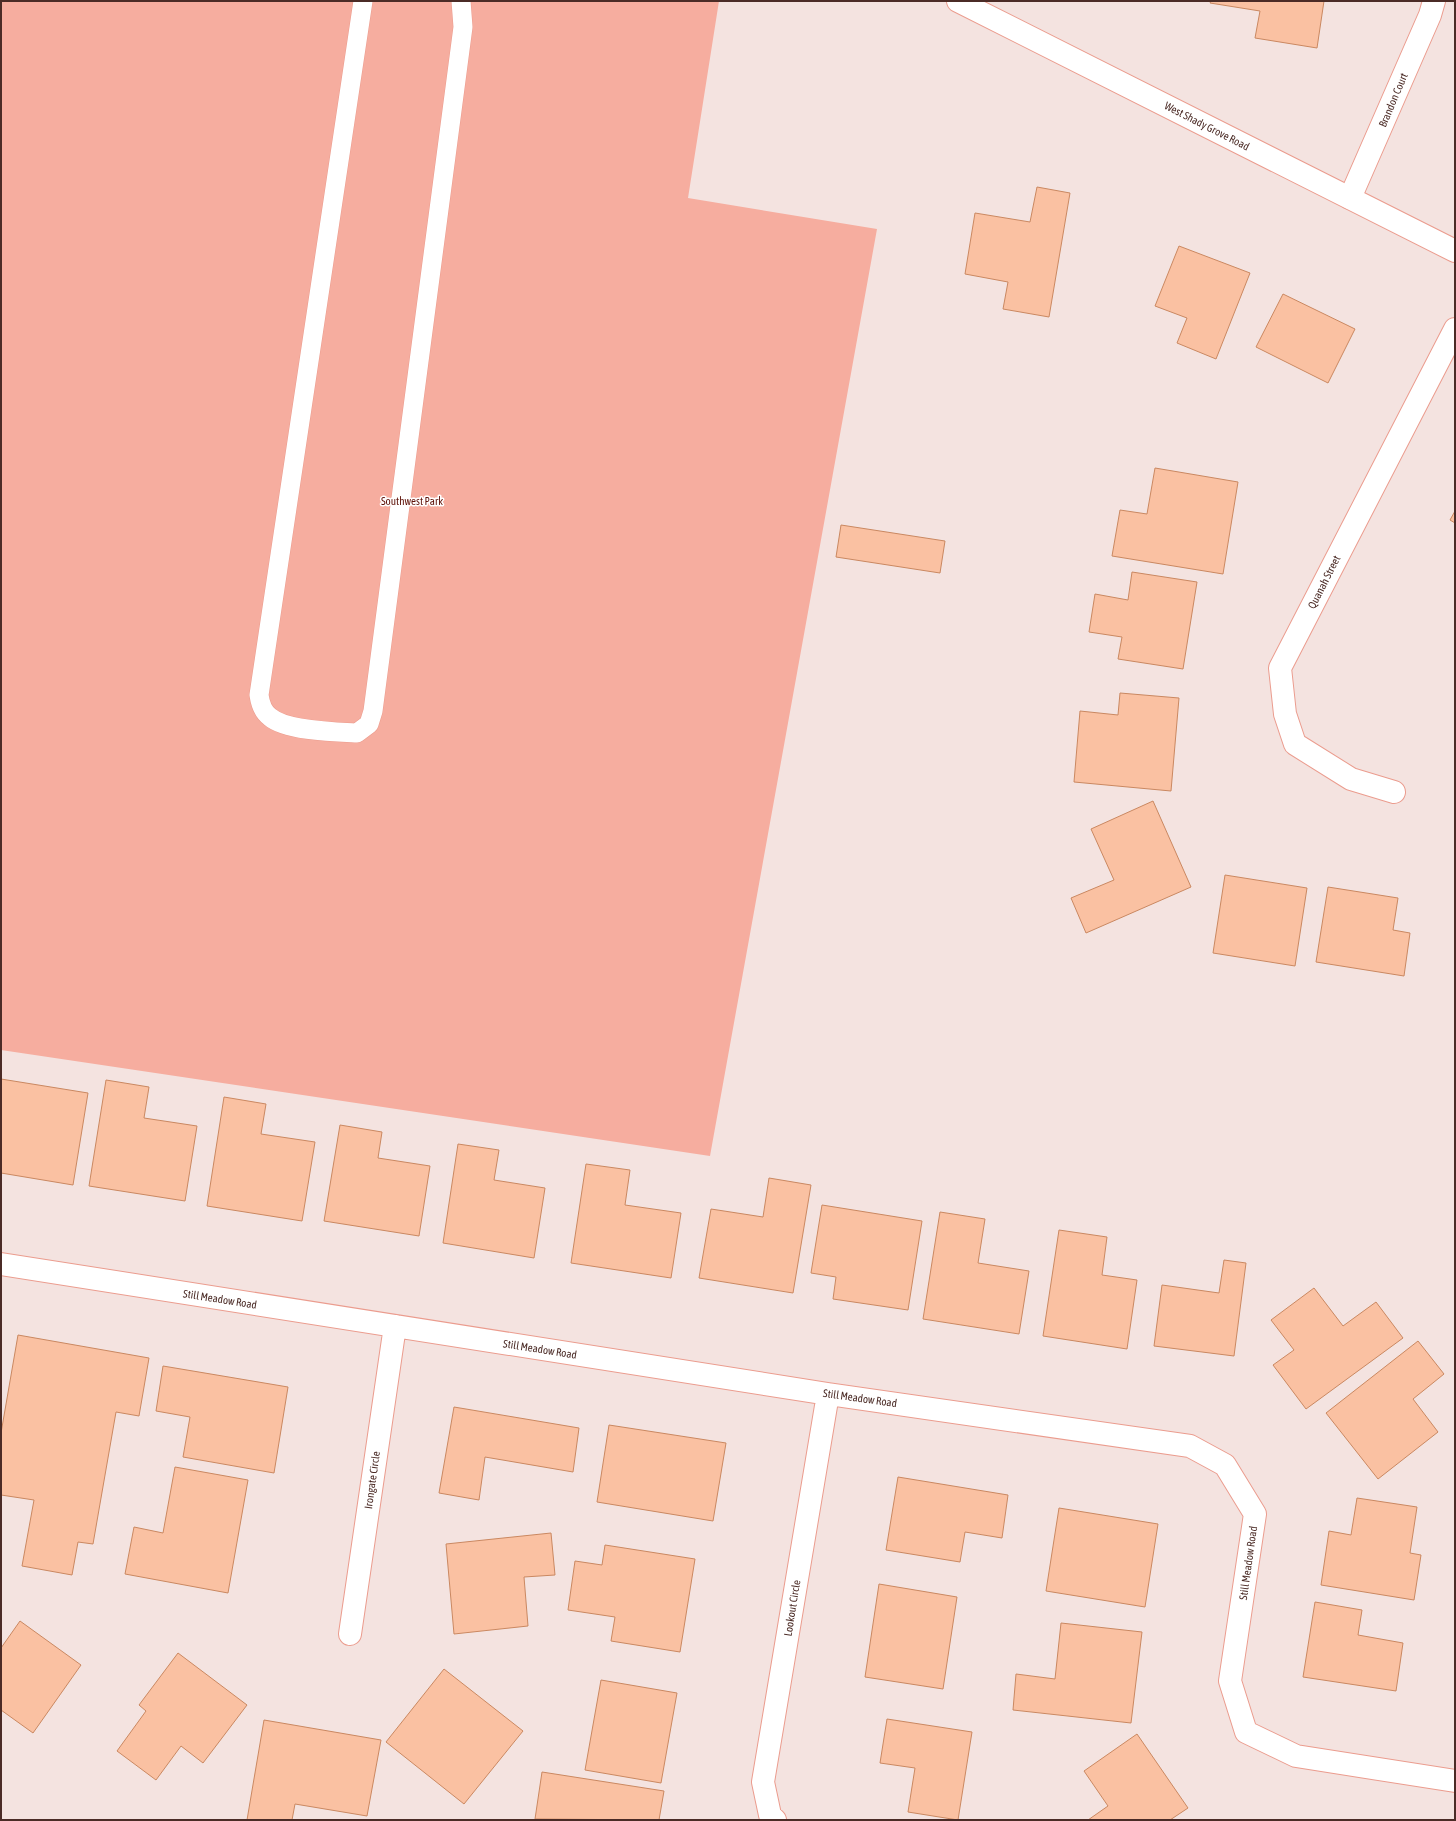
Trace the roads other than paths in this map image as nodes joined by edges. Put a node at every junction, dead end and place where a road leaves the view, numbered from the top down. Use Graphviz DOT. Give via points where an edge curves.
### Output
graph roads {
  1 [pos="363,1"];
  2 [pos="461,1"];
  3 [pos="958,1"];
  4 [pos="1434,1"];
  5 [pos="1350,198"];
  6 [pos="1455,251"];
  7 [pos="1455,329"];
  8 [pos="1394,792"];
  9 [pos="1,1264"];
  10 [pos="395,1326"];
  11 [pos="828,1394"];
  12 [pos="350,1634"];
  13 [pos="1455,1781"];
  14 [pos="775,1820"];
  1 -- 2 [label="lane" via="259,695 263,709 269,717 286,726 357,734 369,724 373,711 463,27"];
  3 -- 5 [label="street, West Shady Grove Road"];
  4 -- 5 [label="street, Brandon Court"];
  5 -- 6 [label="street, West Shady Grove Road"];
  7 -- 8 [label="street, Quanah Street" via="1280,668 1285,714 1295,744 1351,779"];
  9 -- 10 [label="street, Still Meadow Road"];
  10 -- 11 [label="street, Still Meadow Road"];
  10 -- 12 [label="street, Irongate Circle"];
  11 -- 13 [label="street, Still Meadow Road" via="1190,1446 1225,1466 1255,1514 1230,1680 1246,1732 1296,1756"];
  11 -- 14 [label="street, Lookout Circle" via="763,1782 770,1815"];
}
